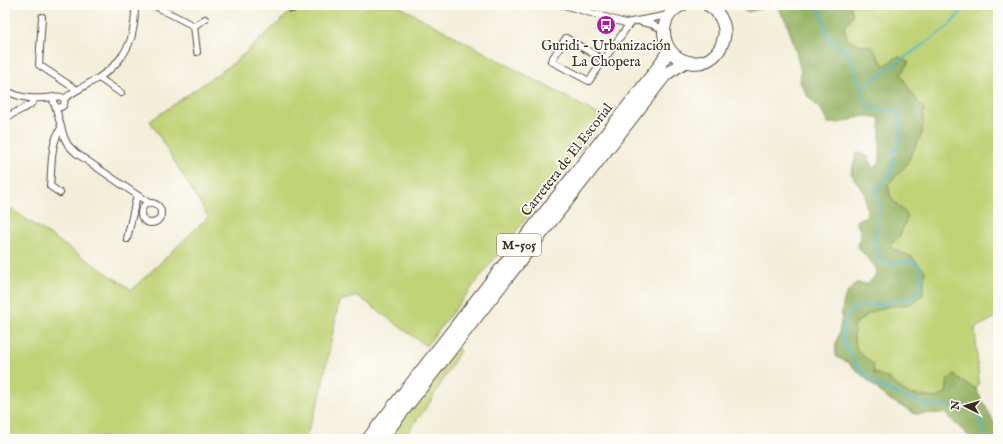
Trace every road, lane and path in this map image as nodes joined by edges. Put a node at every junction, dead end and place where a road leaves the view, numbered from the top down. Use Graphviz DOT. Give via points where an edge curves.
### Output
graph roads {
  1 [pos="135,5"];
  2 [pos="154,5"];
  3 [pos="565,5"];
  4 [pos="682,5"];
  5 [pos="708,5"];
  6 [pos="723,10"];
  7 [pos="670,14"];
  8 [pos="42,17"];
  9 [pos="205,19"];
  10 [pos="637,21"];
  11 [pos="630,23"];
  12 [pos="194,26"];
  13 [pos="664,30"];
  14 [pos="669,50"];
  15 [pos="197,52"];
  16 [pos="604,60"];
  17 [pos="685,62"];
  18 [pos="99,78"];
  19 [pos="5,90"];
  20 [pos="77,90"];
  21 [pos="121,93"];
  22 [pos="38,99"];
  23 [pos="61,100"];
  24 [pos="54,105"];
  25 [pos="5,118"];
  26 [pos="61,126"];
  27 [pos="60,193"];
  28 [pos="138,194"];
  29 [pos="148,203"];
  30 [pos="127,239"];
  31 [pos="368,439"];
  32 [pos="381,439"];
  1 -- 18 [label="street" via="134,30 130,43 112,69"];
  2 -- 12 [label="street"];
  3 -- 11 [label="street"];
  4 -- 7 [label="highway"];
  5 -- 6 [label="highway" via="716,10"];
  6 -- 17 [label="highway" via="725,36 722,46 706,61"];
  7 -- 10 [label="street"];
  7 -- 13 [label="highway"];
  8 -- 20 [label="street" via="39,65"];
  9 -- 12 [label="street"];
  10 -- 11 [label="street"];
  10 -- 13 [label="street"];
  11 -- 16 [label="street"];
  12 -- 15 [label="street"];
  13 -- 14 [label="highway"];
  14 -- 17 [label="highway"];
  14 -- 31 [label="highway, Carretera de El Escorial / M-505" via="658,69"];
  16 -- 16 [label="street" via="589,81 551,61 566,38"];
  17 -- 32 [label="highway, Carretera de El Escorial / M-505" via="666,74"];
  18 -- 20 [label="street"];
  18 -- 21 [label="street"];
  19 -- 22 [label="street" via="24,98"];
  20 -- 23 [label="street"];
  22 -- 23 [label="street"];
  22 -- 24 [label="street"];
  22 -- 25 [label="street"];
  23 -- 24 [label="street" via="54,100"];
  23 -- 24 [label="street" via="60,108"];
  23 -- 26 [label="street"];
  24 -- 26 [label="street"];
  26 -- 27 [label="street" via="53,147 50,186"];
  26 -- 28 [label="street" via="68,145 76,153"];
  28 -- 29 [label="street"];
  28 -- 30 [label="street"];
}
